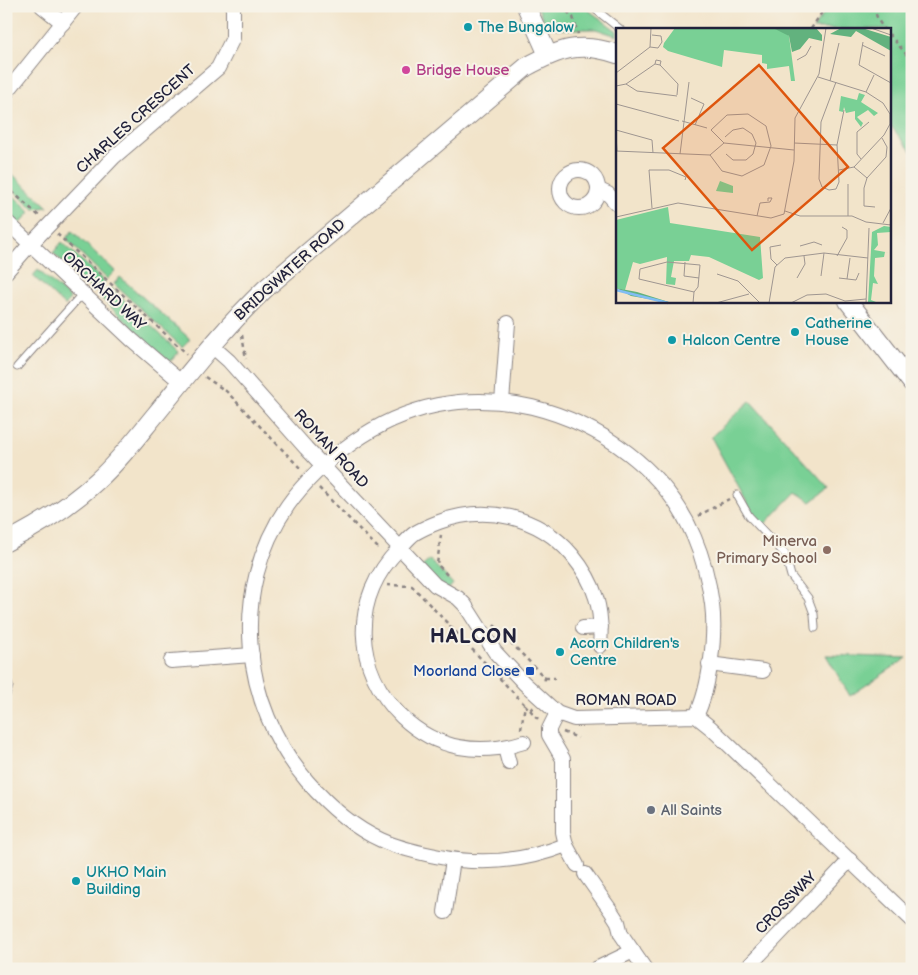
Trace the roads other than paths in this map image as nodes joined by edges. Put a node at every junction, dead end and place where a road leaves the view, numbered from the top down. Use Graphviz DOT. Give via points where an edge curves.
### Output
graph roads {
  1 [pos="42,6"];
  2 [pos="76,6"];
  3 [pos="233,6"];
  4 [pos="526,6"];
  5 [pos="591,6"];
  6 [pos="63,23"];
  7 [pos="619,28"];
  8 [pos="616,54"];
  9 [pos="548,55"];
  10 [pos="6,93"];
  11 [pos="599,190"];
  12 [pos="616,203"];
  13 [pos="6,221"];
  14 [pos="31,244"];
  15 [pos="6,272"];
  16 [pos="83,293"];
  17 [pos="849,302"];
  18 [pos="508,323"];
  19 [pos="212,346"];
  20 [pos="17,366"];
  21 [pos="182,383"];
  22 [pos="912,383"];
  23 [pos="502,402"];
  24 [pos="324,466"];
  25 [pos="737,495"];
  26 [pos="6,542"];
  27 [pos="401,548"];
  28 [pos="602,627"];
  29 [pos="583,628"];
  30 [pos="815,628"];
  31 [pos="600,646"];
  32 [pos="252,655"];
  33 [pos="171,661"];
  34 [pos="710,664"];
  35 [pos="763,671"];
  36 [pos="6,678"];
  37 [pos="6,695"];
  38 [pos="557,713"];
  39 [pos="696,716"];
  40 [pos="537,738"];
  41 [pos="505,748"];
  42 [pos="509,763"];
  43 [pos="566,845"];
  44 [pos="453,860"];
  45 [pos="850,860"];
  46 [pos="445,912"];
  47 [pos="912,920"];
  48 [pos="633,951"];
  49 [pos="596,969"];
  50 [pos="645,969"];
  51 [pos="746,969"];
  1 -- 6 [label="street"];
  2 -- 6 [label="street"];
  3 -- 14 [label="street, CHARLES CRESCENT" via="234,38 218,68 114,157"];
  4 -- 9 [label="street"];
  5 -- 7 [label="lane"];
  6 -- 10 [label="street"];
  8 -- 9 [label="street, BRIDGWATER ROAD" via="571,47"];
  9 -- 19 [label="street, BRIDGWATER ROAD" via="526,67 300,258 238,315"];
  11 -- 12 [label="street"];
  13 -- 14 [label="street, ORCHARD WAY"];
  14 -- 15 [label="street, CHARLES CRESCENT"];
  14 -- 16 [label="street, ORCHARD WAY"];
  16 -- 20 [label="lane"];
  16 -- 21 [label="street, ORCHARD WAY"];
  17 -- 22 [label="street"];
  18 -- 23 [label="street"];
  19 -- 21 [label="street, BRIDGWATER ROAD"];
  19 -- 24 [label="street, ROMAN ROAD"];
  21 -- 26 [label="street, BRIDGWATER ROAD" via="99,479 55,514"];
  23 -- 24 [label="street" via="450,403 408,413 369,431"];
  23 -- 34 [label="street" via="552,412 592,428 648,470 674,501 694,535 706,570 712,606"];
  24 -- 27 [label="street, ROMAN ROAD"];
  24 -- 32 [label="street" via="287,506 263,554 250,610"];
  25 -- 30 [label="lane" via="749,516 785,554 791,576 808,598"];
  27 -- 28 [label="street" via="415,534 453,517 497,514 519,518 548,534 578,562 596,595"];
  27 -- 38 [label="street, ROMAN ROAD" via="435,585 465,605 495,652"];
  27 -- 41 [label="street" via="374,585 364,616 364,646 370,670 388,702 412,726 431,738 466,749"];
  28 -- 29 [label="street"];
  28 -- 31 [label="street"];
  32 -- 33 [label="street"];
  32 -- 44 [label="street" via="255,678 271,724 288,758 317,792 335,810 380,840"];
  34 -- 35 [label="street"];
  34 -- 39 [label="street" via="703,701"];
  36 -- 37 [label="lane" via="9,686"];
  38 -- 39 [label="street, ROMAN ROAD" via="574,719"];
  38 -- 40 [label="street" via="549,729"];
  39 -- 45 [label="street, ROMAN ROAD"];
  40 -- 41 [label="street"];
  40 -- 43 [label="street" via="563,759 563,832"];
  41 -- 42 [label="street"];
  43 -- 44 [label="street" via="508,860"];
  43 -- 48 [label="street" via="618,922 621,934"];
  44 -- 46 [label="street"];
  45 -- 47 [label="street, ROMAN ROAD"];
  45 -- 51 [label="street, CROSSWAY"];
  48 -- 49 [label="street"];
  48 -- 50 [label="street"];
}
